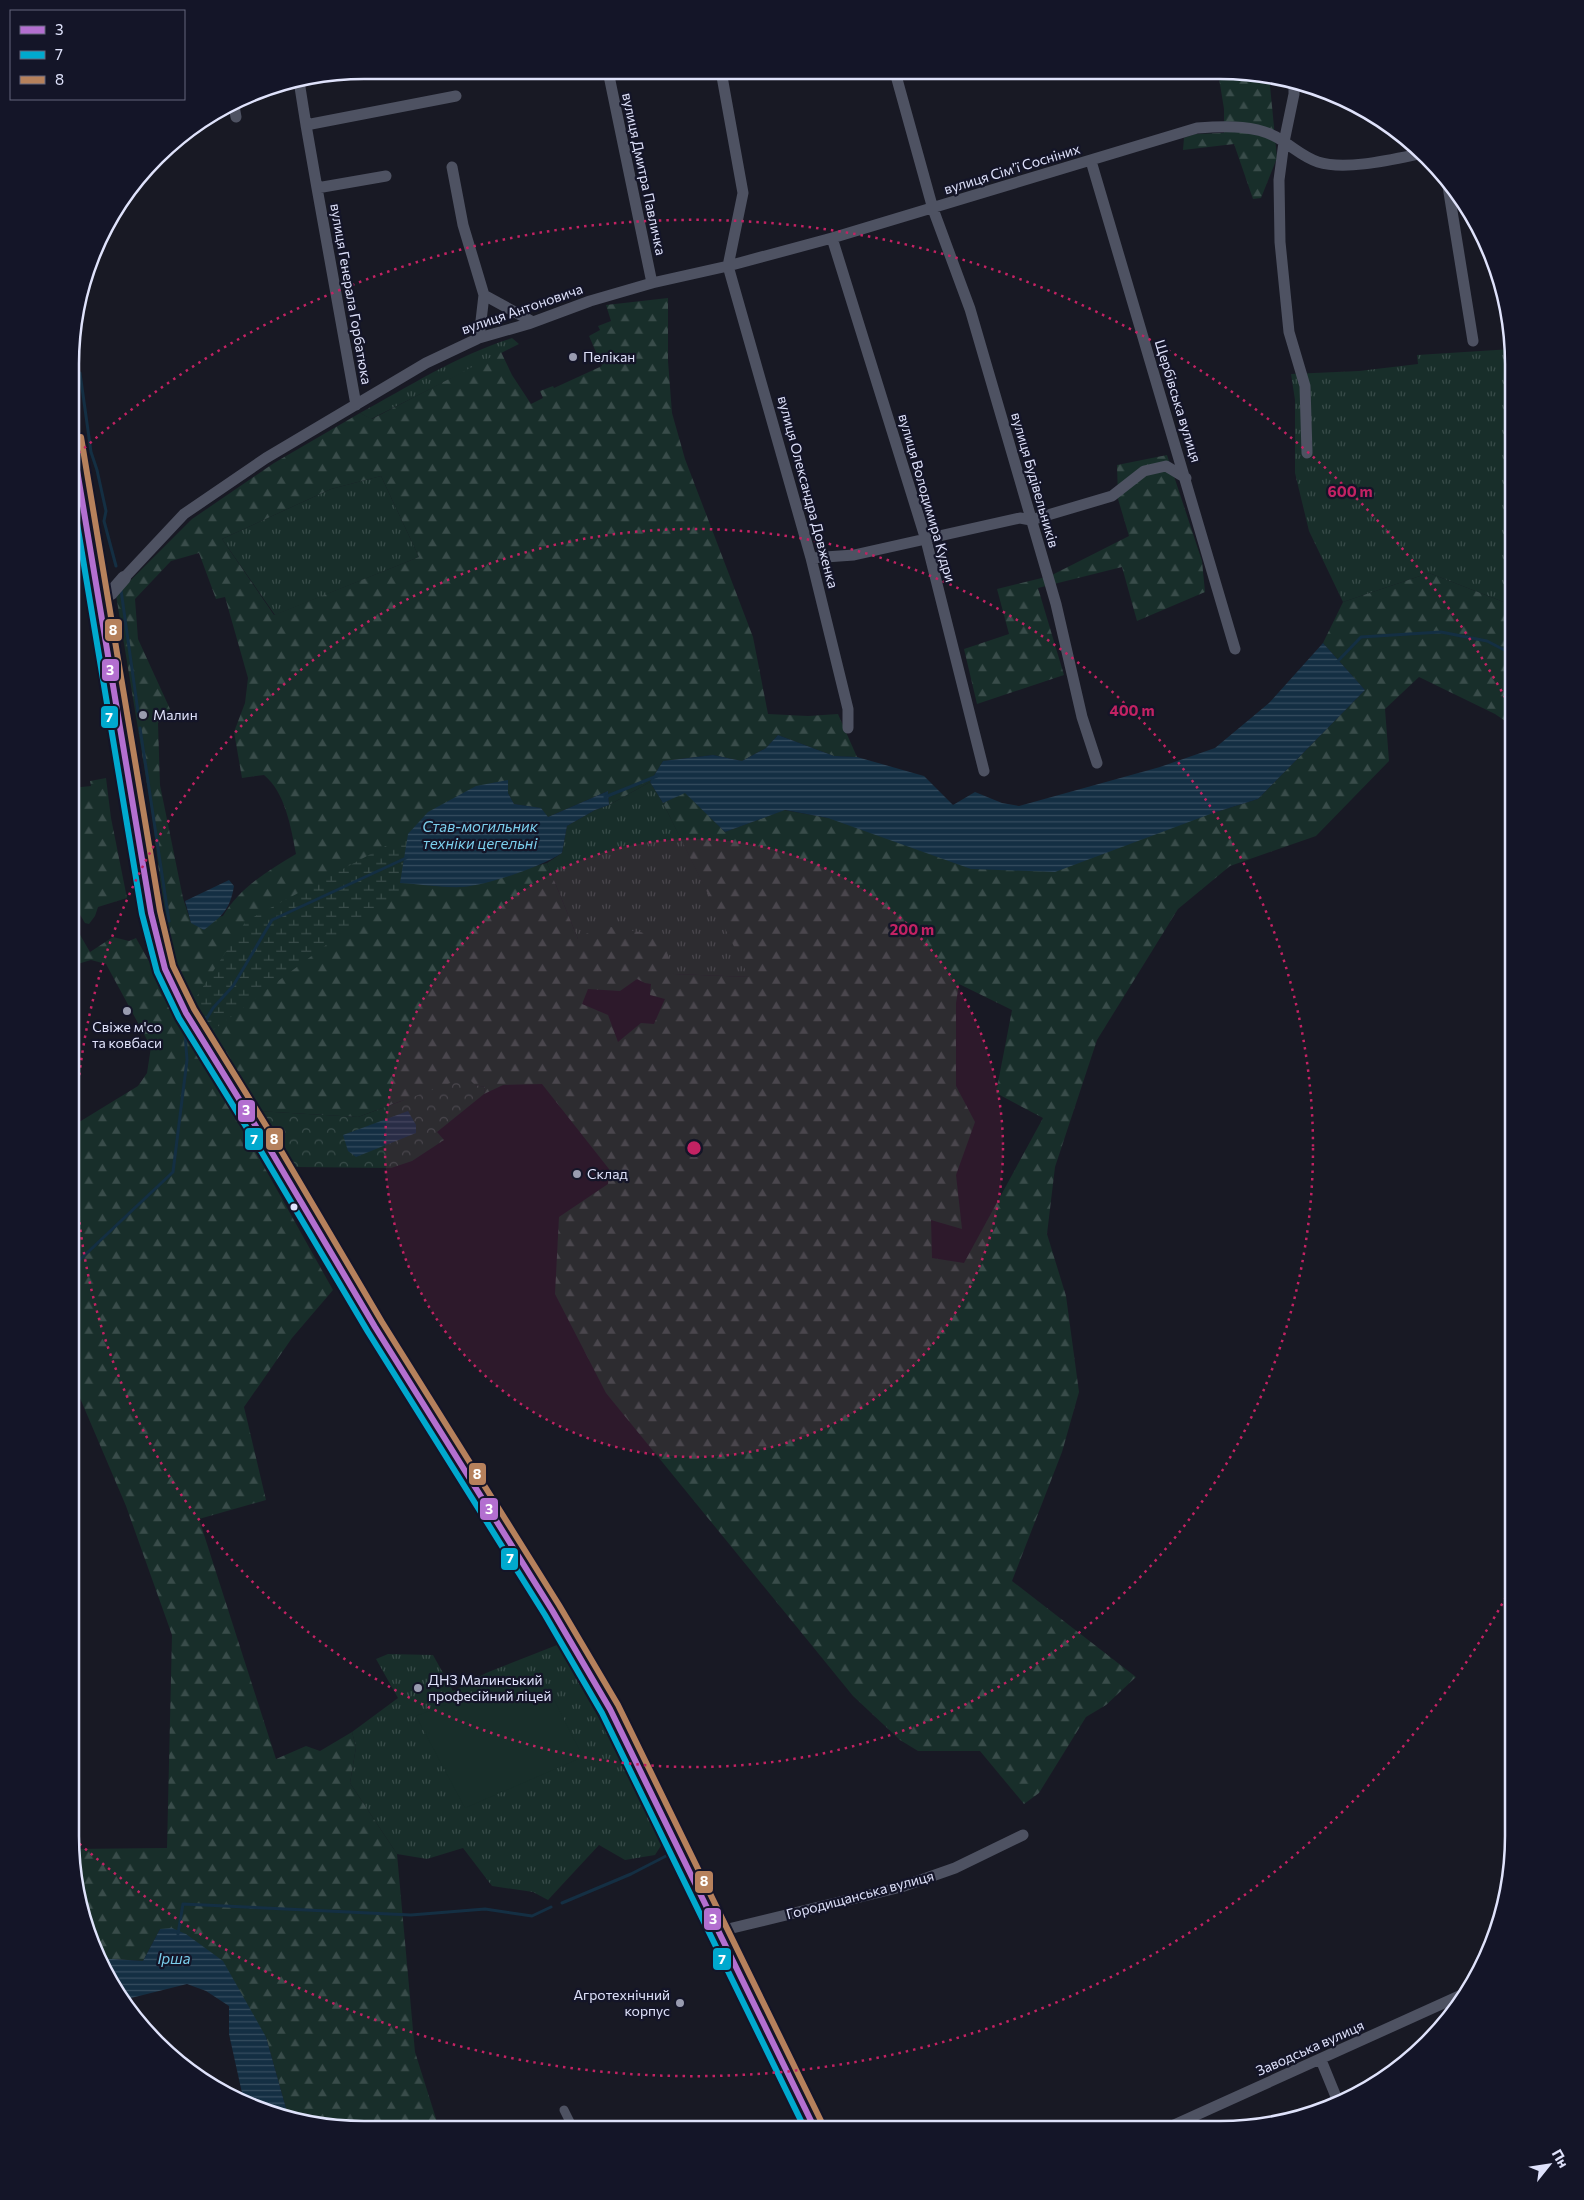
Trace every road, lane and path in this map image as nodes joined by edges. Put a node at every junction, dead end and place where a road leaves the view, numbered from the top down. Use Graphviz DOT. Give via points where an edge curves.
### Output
graph roads {
  1 [pos="610,79"];
  2 [pos="722,79"];
  3 [pos="897,79"];
  4 [pos="300,86"];
  5 [pos="1294,88"];
  6 [pos="456,96"];
  7 [pos="306,125"];
  8 [pos="1284,142"];
  9 [pos="1414,155"];
  10 [pos="1092,161"];
  11 [pos="452,167"];
  12 [pos="386,176"];
  13 [pos="316,188"];
  14 [pos="1449,195"];
  15 [pos="933,209"];
  16 [pos="832,238"];
  17 [pos="728,266"];
  18 [pos="652,282"];
  19 [pos="484,295"];
  20 [pos="533,322"];
  21 [pos="479,338"];
  22 [pos="1473,341"];
  23 [pos="356,405"];
  24 [pos="1307,453"];
  25 [pos="1186,478"];
  26 [pos="79,480"];
  27 [pos="1031,520"];
  28 [pos="926,540"];
  29 [pos="811,558"];
  30 [pos="124,578"];
  31 [pos="99,599"];
  32 [pos="1235,650"];
  33 [pos="848,728"];
  34 [pos="1097,763"];
  35 [pos="984,770"];
  36 [pos="1024,1835"];
  37 [pos="720,1931"];
  38 [pos="1454,1999"];
  39 [pos="1321,2060"];
  40 [pos="1336,2097"];
  41 [pos="564,2110"];
  42 [pos="570,2121"];
  43 [pos="811,2121"];
  44 [pos="1183,2121"];
  1 -- 18 [label="street, вулиця Дмитра Павличка"];
  2 -- 17 [label="street" via="743,193"];
  3 -- 15 [label="street, вулиця Сім’ї Сосніних"];
  4 -- 7 [label="street, вулиця Генерала Горбатюка"];
  5 -- 8 [label="street"];
  6 -- 7 [label="street"];
  7 -- 13 [label="street, вулиця Генерала Горбатюка"];
  8 -- 9 [label="street, вулиця Сім’ї Сосніних" via="1318,162 1332,164 1373,163"];
  8 -- 10 [label="street, вулиця Сім’ї Сосніних" via="1271,134 1246,129 1197,128"];
  8 -- 24 [label="street" via="1279,180 1280,242 1289,332 1305,386"];
  10 -- 15 [label="street, вулиця Сім’ї Сосніних"];
  10 -- 25 [label="street, Щербівська вулиця"];
  11 -- 19 [label="street" via="463,225"];
  12 -- 13 [label="street, вулиця Генерала Горбатюка"];
  13 -- 23 [label="street, вулиця Генерала Горбатюка"];
  14 -- 22 [label="street"];
  15 -- 16 [label="street, вулиця Антоновича"];
  15 -- 27 [label="street, вулиця Будівельників" via="970,309"];
  16 -- 17 [label="street, вулиця Антоновича"];
  16 -- 28 [label="street, вулиця Володимира Кудри"];
  17 -- 18 [label="street, вулиця Антоновича"];
  17 -- 29 [label="street, вулиця Олександра Довженка"];
  18 -- 20 [label="street, вулиця Антоновича"];
  19 -- 20 [label="street"];
  19 -- 21 [label="street"];
  20 -- 21 [label="street, вулиця Антоновича"];
  21 -- 23 [label="street, вулиця Антоновича" via="426,363"];
  23 -- 30 [label="street, вулиця Антоновича" via="293,441 184,514"];
  25 -- 27 [label="street" via="1166,466 1144,471 1112,496"];
  25 -- 32 [label="street, Щербівська вулиця"];
  26 -- 31 [label="street"];
  27 -- 28 [label="street" via="1020,518"];
  27 -- 34 [label="street, вулиця Будівельників"];
  28 -- 29 [label="street" via="854,555"];
  28 -- 35 [label="street, вулиця Володимира Кудри"];
  29 -- 33 [label="street, вулиця Олександра Довженка" via="848,709"];
  30 -- 31 [label="street"];
  31 -- 37 [label="street" via="134,815 155,932 165,969 193,1026 384,1342 583,1661 623,1734"];
  36 -- 37 [label="street, Городищанська вулиця" via="955,1868 901,1887"];
  37 -- 43 [label="street"];
  38 -- 39 [label="street, Заводська вулиця"];
  39 -- 40 [label="street"];
  39 -- 44 [label="street, Заводська вулиця"];
  41 -- 42 [label="street"];
}
